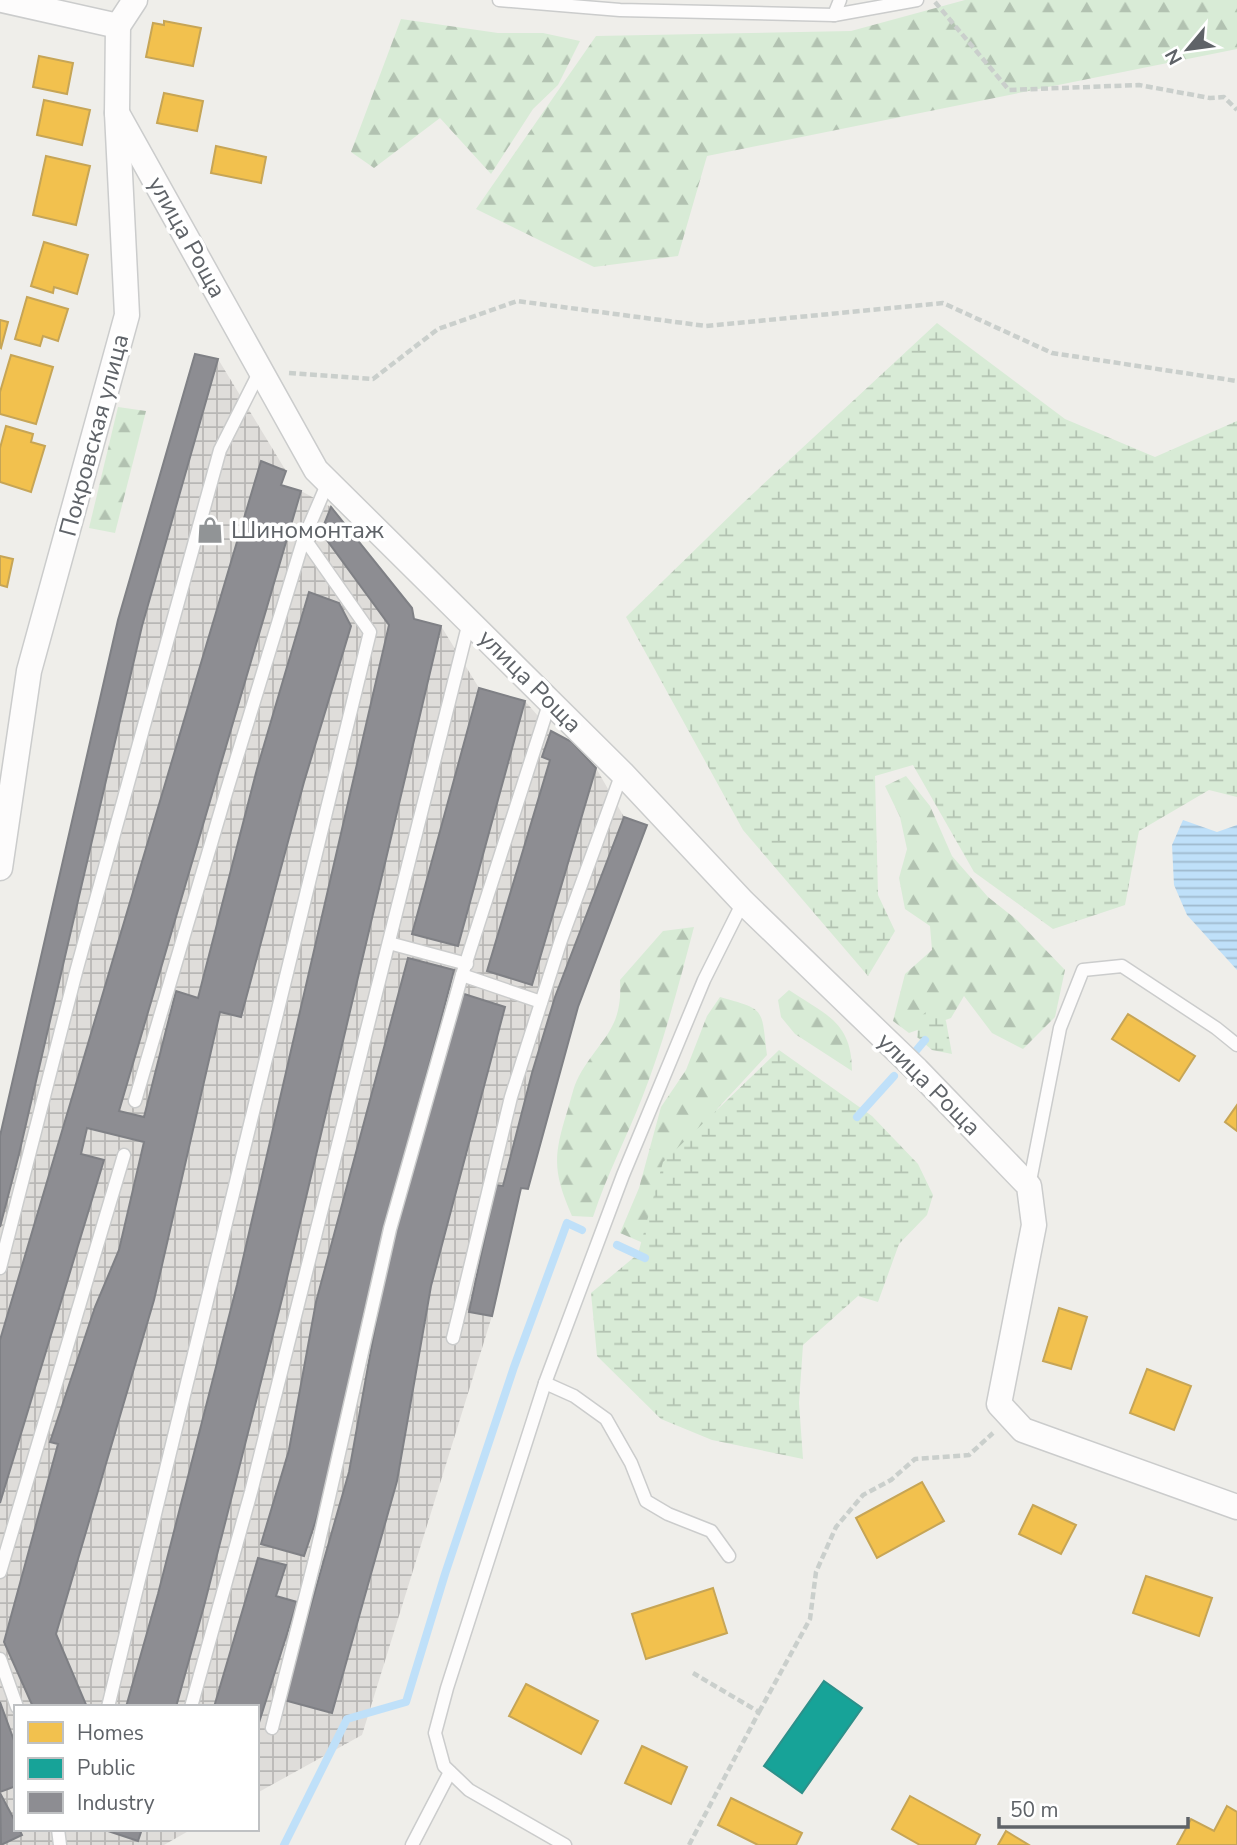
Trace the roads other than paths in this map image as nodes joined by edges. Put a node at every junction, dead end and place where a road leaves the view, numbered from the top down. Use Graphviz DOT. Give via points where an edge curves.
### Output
graph roads {
  1 [pos="2,0"];
  2 [pos="135,0"];
  3 [pos="499,0"];
  4 [pos="839,0"];
  5 [pos="917,0"];
  6 [pos="834,15"];
  7 [pos="118,26"];
  8 [pos="117,113"];
  9 [pos="260,371"];
  10 [pos="328,482"];
  11 [pos="304,538"];
  12 [pos="470,621"];
  13 [pos="550,701"];
  14 [pos="622,773"];
  15 [pos="0,868"];
  16 [pos="743,902"];
  17 [pos="388,943"];
  18 [pos="464,970"];
  19 [pos="541,1002"];
  20 [pos="1237,1045"];
  21 [pos="135,1101"];
  22 [pos="124,1154"];
  23 [pos="1029,1186"];
  24 [pos="0,1268"];
  25 [pos="453,1338"];
  26 [pos="545,1383"];
  27 [pos="1237,1507"];
  28 [pos="729,1556"];
  29 [pos="0,1572"];
  30 [pos="0,1659"];
  31 [pos="17,1705"];
  32 [pos="108,1705"];
  33 [pos="192,1705"];
  34 [pos="272,1728"];
  35 [pos="450,1772"];
  36 [pos="412,1845"];
  37 [pos="565,1845"];
  1 -- 7 [label="street"];
  2 -- 7 [label="street"];
  3 -- 6 [label="lane" via="620,10"];
  4 -- 6 [label="lane"];
  5 -- 6 [label="lane"];
  7 -- 8 [label="street, Покровская улица"];
  8 -- 9 [label="street, улица Роща"];
  8 -- 15 [label="street, Покровская улица" via="127,315 29,671"];
  9 -- 10 [label="street, улица Роща" via="316,470"];
  9 -- 24 [label="lane" via="220,450"];
  10 -- 11 [label="lane"];
  10 -- 12 [label="street, улица Роща"];
  11 -- 21 [label="lane"];
  11 -- 32 [label="lane" via="370,632"];
  12 -- 13 [label="street, улица Роща"];
  12 -- 17 [label="lane"];
  13 -- 14 [label="street, улица Роща"];
  13 -- 18 [label="lane"];
  14 -- 16 [label="street, улица Роща"];
  14 -- 19 [label="lane"];
  16 -- 23 [label="street, улица Роща"];
  16 -- 26 [label="lane" via="704,980 622,1175"];
  17 -- 18 [label="lane"];
  17 -- 33 [label="lane" via="251,1492"];
  18 -- 19 [label="lane"];
  18 -- 34 [label="lane" via="390,1229"];
  19 -- 25 [label="lane" via="512,1097"];
  20 -- 23 [label="lane" via="1122,966 1083,970 1060,1028"];
  22 -- 29 [label="lane"];
  23 -- 27 [label="street" via="1034,1224 999,1404 1023,1430"];
  26 -- 28 [label="lane" via="574,1396 606,1419 646,1501 711,1531"];
  26 -- 35 [label="lane" via="435,1733"];
  30 -- 31 [label="lane"];
  35 -- 36 [label="lane"];
  35 -- 37 [label="lane" via="469,1790"];
}
